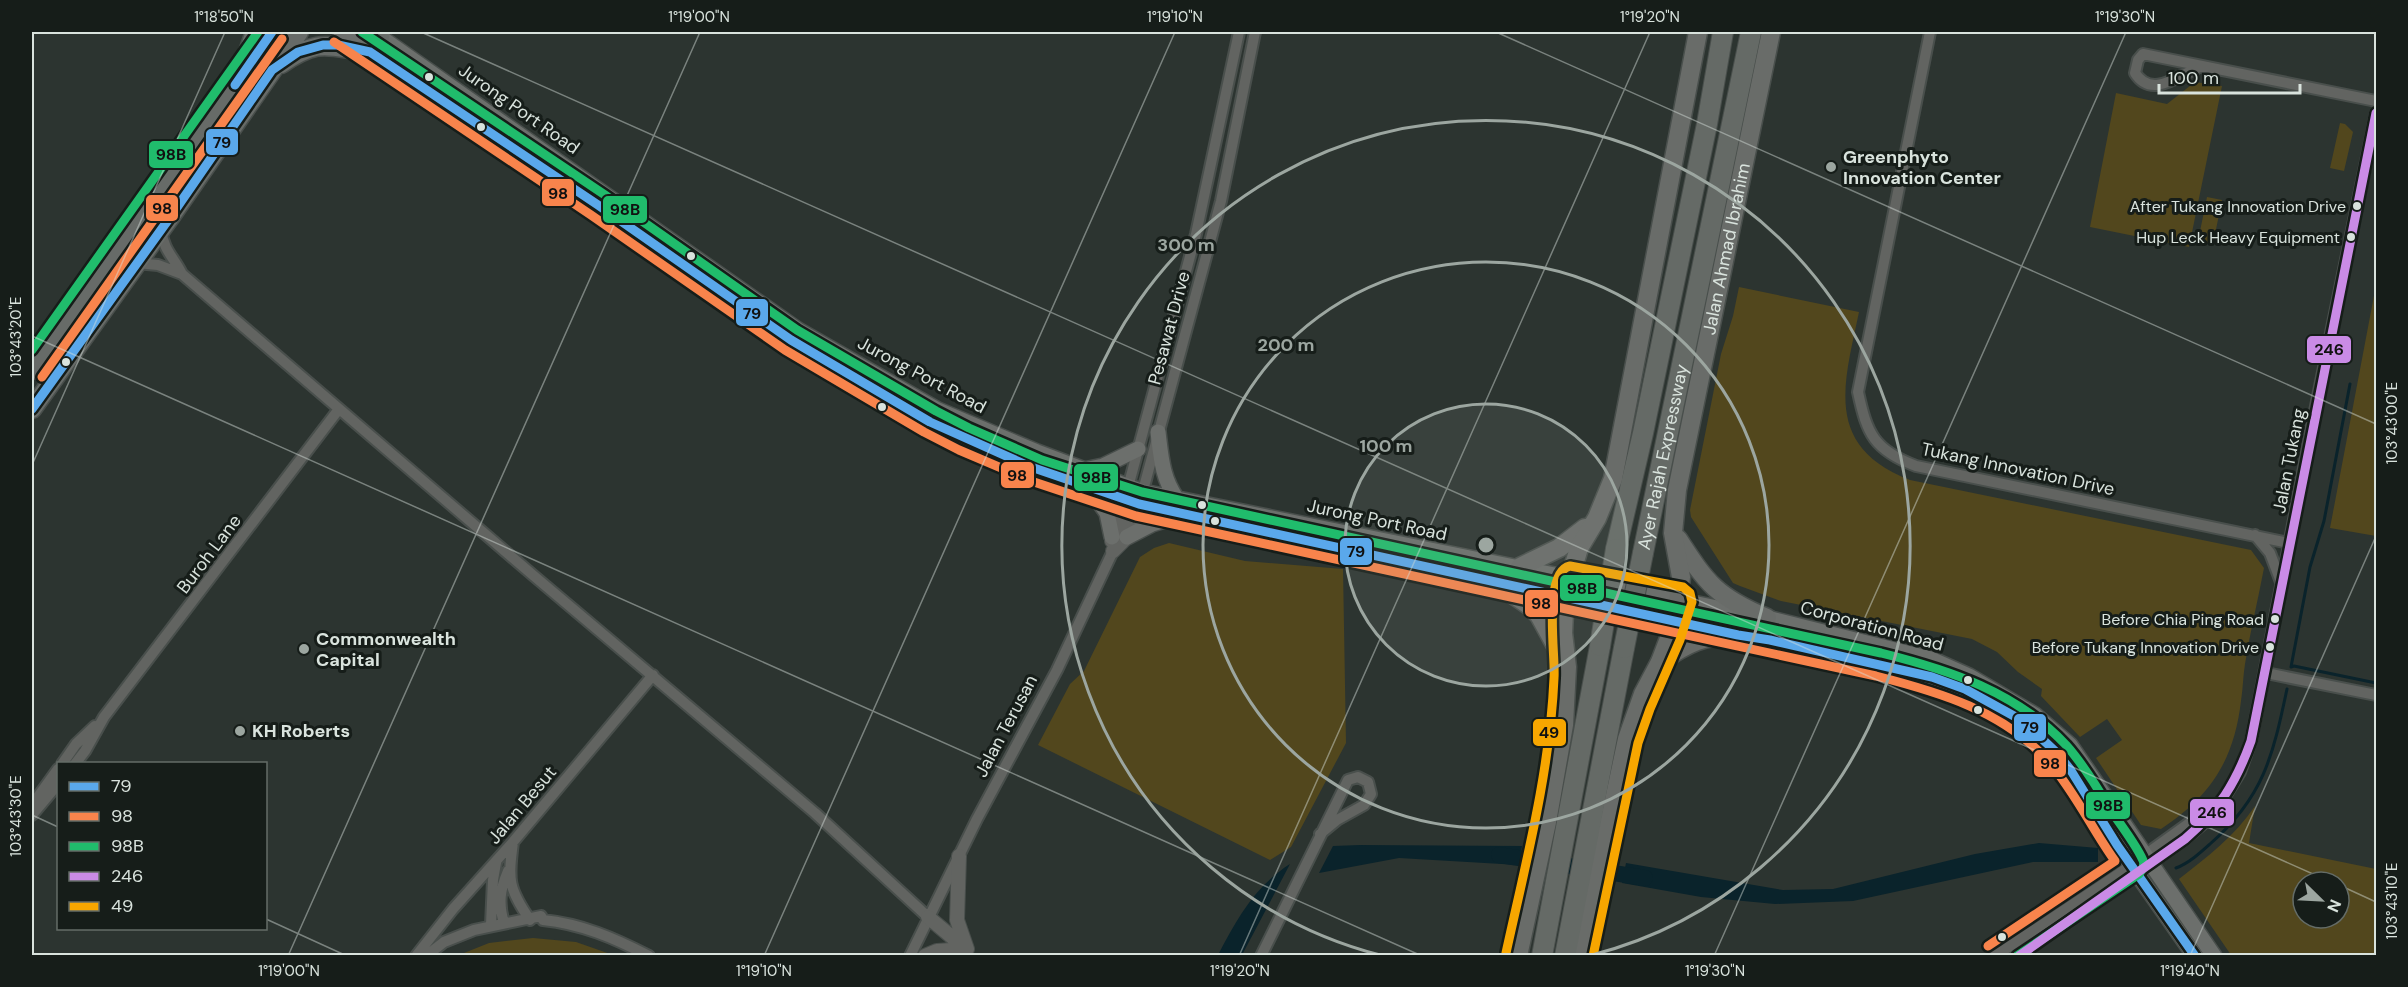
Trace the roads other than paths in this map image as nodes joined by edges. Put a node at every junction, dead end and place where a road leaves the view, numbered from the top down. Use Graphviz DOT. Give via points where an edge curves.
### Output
graph roads {
  1 [pos="255,32"];
  2 [pos="272,32"];
  3 [pos="299,32"];
  4 [pos="341,32"];
  5 [pos="1239,32"];
  6 [pos="1255,32"];
  7 [pos="1698,32"];
  8 [pos="1751,32"];
  9 [pos="1771,32"];
  10 [pos="1930,32"];
  11 [pos="377,33"];
  12 [pos="1721,34"];
  13 [pos="370,52"];
  14 [pos="2202,66"];
  15 [pos="272,70"];
  16 [pos="241,77"];
  17 [pos="2376,101"];
  18 [pos="2376,113"];
  19 [pos="161,230"];
  20 [pos="136,263"];
  21 [pos="182,274"];
  22 [pos="32,370"];
  23 [pos="32,409"];
  24 [pos="339,410"];
  25 [pos="1158,432"];
  26 [pos="1138,449"];
  27 [pos="1084,470"];
  28 [pos="1089,489"];
  29 [pos="1134,496"];
  30 [pos="1177,499"];
  31 [pos="1185,514"];
  32 [pos="1597,518"];
  33 [pos="1673,533"];
  34 [pos="2255,535"];
  35 [pos="1117,541"];
  36 [pos="2289,543"];
  37 [pos="1520,567"];
  38 [pos="1495,582"];
  39 [pos="2282,582"];
  40 [pos="1568,587"];
  41 [pos="1680,599"];
  42 [pos="1767,618"];
  43 [pos="1676,620"];
  44 [pos="1738,635"];
  45 [pos="1660,662"];
  46 [pos="1568,666"];
  47 [pos="2266,673"];
  48 [pos="653,675"];
  49 [pos="2376,695"];
  50 [pos="81,748"];
  51 [pos="64,762"];
  52 [pos="76,762"];
  53 [pos="57,770"];
  54 [pos="57,785"];
  55 [pos="36,794"];
  56 [pos="32,805"];
  57 [pos="32,814"];
  58 [pos="1320,834"];
  59 [pos="513,842"];
  60 [pos="1594,848"];
  61 [pos="959,856"];
  62 [pos="2148,859"];
  63 [pos="496,861"];
  64 [pos="510,868"];
  65 [pos="2134,868"];
  66 [pos="1587,883"];
  67 [pos="928,917"];
  68 [pos="530,920"];
  69 [pos="504,923"];
  70 [pos="491,925"];
  71 [pos="970,952"];
  72 [pos="416,956"];
  73 [pos="426,956"];
  74 [pos="649,956"];
  75 [pos="910,956"];
  76 [pos="925,956"];
  77 [pos="1261,956"];
  78 [pos="1518,956"];
  79 [pos="1542,956"];
  80 [pos="1565,956"];
  81 [pos="1581,956"];
  82 [pos="1995,956"];
  83 [pos="2018,956"];
  84 [pos="2195,956"];
  85 [pos="2214,956"];
  1 -- 16 [label="highway"];
  2 -- 16 [label="highway"];
  3 -- 15 [label="highway"];
  4 -- 13 [label="main road, Jurong Port Road"];
  5 -- 26 [label="street, Pesawat Drive" via="1196,234"];
  6 -- 25 [label="street, Pesawat Drive" via="1221,201"];
  7 -- 32 [label="main road" via="1613,479"];
  8 -- 60 [label="highway, Ayer Rajah Expressway, bridge" via="1624,648"];
  9 -- 33 [label="main road, Jalan Ahmad Ibrahim" via="1677,490"];
  10 -- 34 [label="street, Tukang Innovation Drive" via="1858,392 1865,423 1879,445 1916,466"];
  11 -- 27 [label="main road, Jurong Port Road" via="798,330 938,410"];
  12 -- 79 [label="highway, Ayer Rajah Expressway, bridge" via="1705,136 1616,549"];
  13 -- 15 [label="highway" via="323,45 298,52"];
  13 -- 28 [label="main road, Jurong Port Road" via="791,340 930,423"];
  14 -- 14 [label="street" via="2163,85 2146,84 2134,73 2143,54"];
  14 -- 17 [label="street"];
  15 -- 19 [label="highway"];
  16 -- 22 [label="highway"];
  18 -- 36 [label="street, Jalan Tukang"];
  19 -- 20 [label="highway"];
  19 -- 21 [label="street" via="166,253"];
  20 -- 21 [label="street" via="158,265"];
  20 -- 23 [label="highway"];
  21 -- 24 [label="street"];
  24 -- 48 [label="street"];
  24 -- 50 [label="street, Buroh Lane"];
  25 -- 29 [label="street, Pesawat Drive"];
  25 -- 30 [label="main road" via="1161,464"];
  26 -- 27 [label="main road" via="1103,466"];
  26 -- 29 [label="street, Pesawat Drive"];
  27 -- 29 [label="main road, Jurong Port Road"];
  28 -- 29 [label="main road, Jurong Port Road"];
  28 -- 35 [label="main road" via="1107,513"];
  29 -- 30 [label="main road, Jurong Port Road"];
  29 -- 31 [label="main road, Jurong Port Road"];
  29 -- 35 [label="street"];
  30 -- 37 [label="main road, Jurong Port Road"];
  31 -- 35 [label="main road"];
  31 -- 38 [label="main road, Jurong Port Road"];
  32 -- 37 [label="main road" via="1563,546"];
  32 -- 40 [label="main road" via="1579,548"];
  33 -- 41 [label="main road, Jalan Ahmad Ibrahim" via="1681,578"];
  33 -- 42 [label="main road" via="1709,584 1736,604"];
  34 -- 36 [label="street, Tukang Innovation Drive"];
  34 -- 39 [label="street" via="2270,553"];
  35 -- 61 [label="street, Jalan Terusan" via="1057,670"];
  36 -- 39 [label="street, Jalan Tukang"];
  37 -- 40 [label="main road, Jurong Port Road"];
  38 -- 40 [label="main road, Jurong Port Road"];
  38 -- 46 [label="main road" via="1539,615"];
  39 -- 47 [label="street, Jalan Tukang"];
  40 -- 41 [label="main road, Corporation Road"];
  40 -- 43 [label="main road, Corporation Road"];
  40 -- 46 [label="main road" via="1563,633"];
  41 -- 42 [label="main road, Corporation Road"];
  41 -- 43 [label="main road, Jalan Ahmad Ibrahim"];
  42 -- 62 [label="main road, Corporation Road" via="1930,659 2016,702 2070,745"];
  43 -- 44 [label="main road, Corporation Road"];
  43 -- 45 [label="main road, Jalan Ahmad Ibrahim"];
  44 -- 45 [label="main road" via="1695,640"];
  44 -- 65 [label="main road, Corporation Road" via="1932,677 1965,689 2023,721 2070,769"];
  45 -- 60 [label="main road, Jalan Ahmad Ibrahim" via="1643,694 1627,739"];
  46 -- 78 [label="main road" via="1564,725"];
  47 -- 49 [label="street"];
  47 -- 62 [label="street, Jalan Tukang" via="2240,771 2204,823 2185,839"];
  48 -- 59 [label="street, Jalan Besut"];
  48 -- 67 [label="street" via="815,813"];
  50 -- 51 [label="street"];
  50 -- 52 [label="street"];
  53 -- 55 [label="street"];
  54 -- 57 [label="street"];
  55 -- 56 [label="street"];
  58 -- 58 [label="street" via="1348,780 1358,777 1368,782 1371,794 1365,805"];
  58 -- 77 [label="street"];
  59 -- 63 [label="street, Jalan Besut"];
  59 -- 64 [label="street"];
  60 -- 66 [label="highway, Ayer Rajah Expressway"];
  61 -- 67 [label="street, Jalan Terusan"];
  61 -- 71 [label="street" via="957,920"];
  62 -- 65 [label="street, Jalan Tukang"];
  62 -- 85 [label="main road, Corporation Road"];
  63 -- 70 [label="street"];
  63 -- 72 [label="street, Jalan Besut"];
  64 -- 68 [label="street" via="515,898"];
  64 -- 69 [label="street" via="499,900"];
  65 -- 82 [label="street"];
  65 -- 83 [label="street"];
  65 -- 84 [label="main road, Corporation Road"];
  66 -- 80 [label="highway, Ayer Rajah Expressway"];
  66 -- 81 [label="main road"];
  67 -- 71 [label="street"];
  67 -- 75 [label="street, Jalan Terusan"];
  68 -- 69 [label="street"];
  68 -- 74 [label="street" via="541,916 543,920 570,923"];
  69 -- 70 [label="street"];
  70 -- 73 [label="street" via="444,942"];
  71 -- 76 [label="street" via="937,951"];
}
